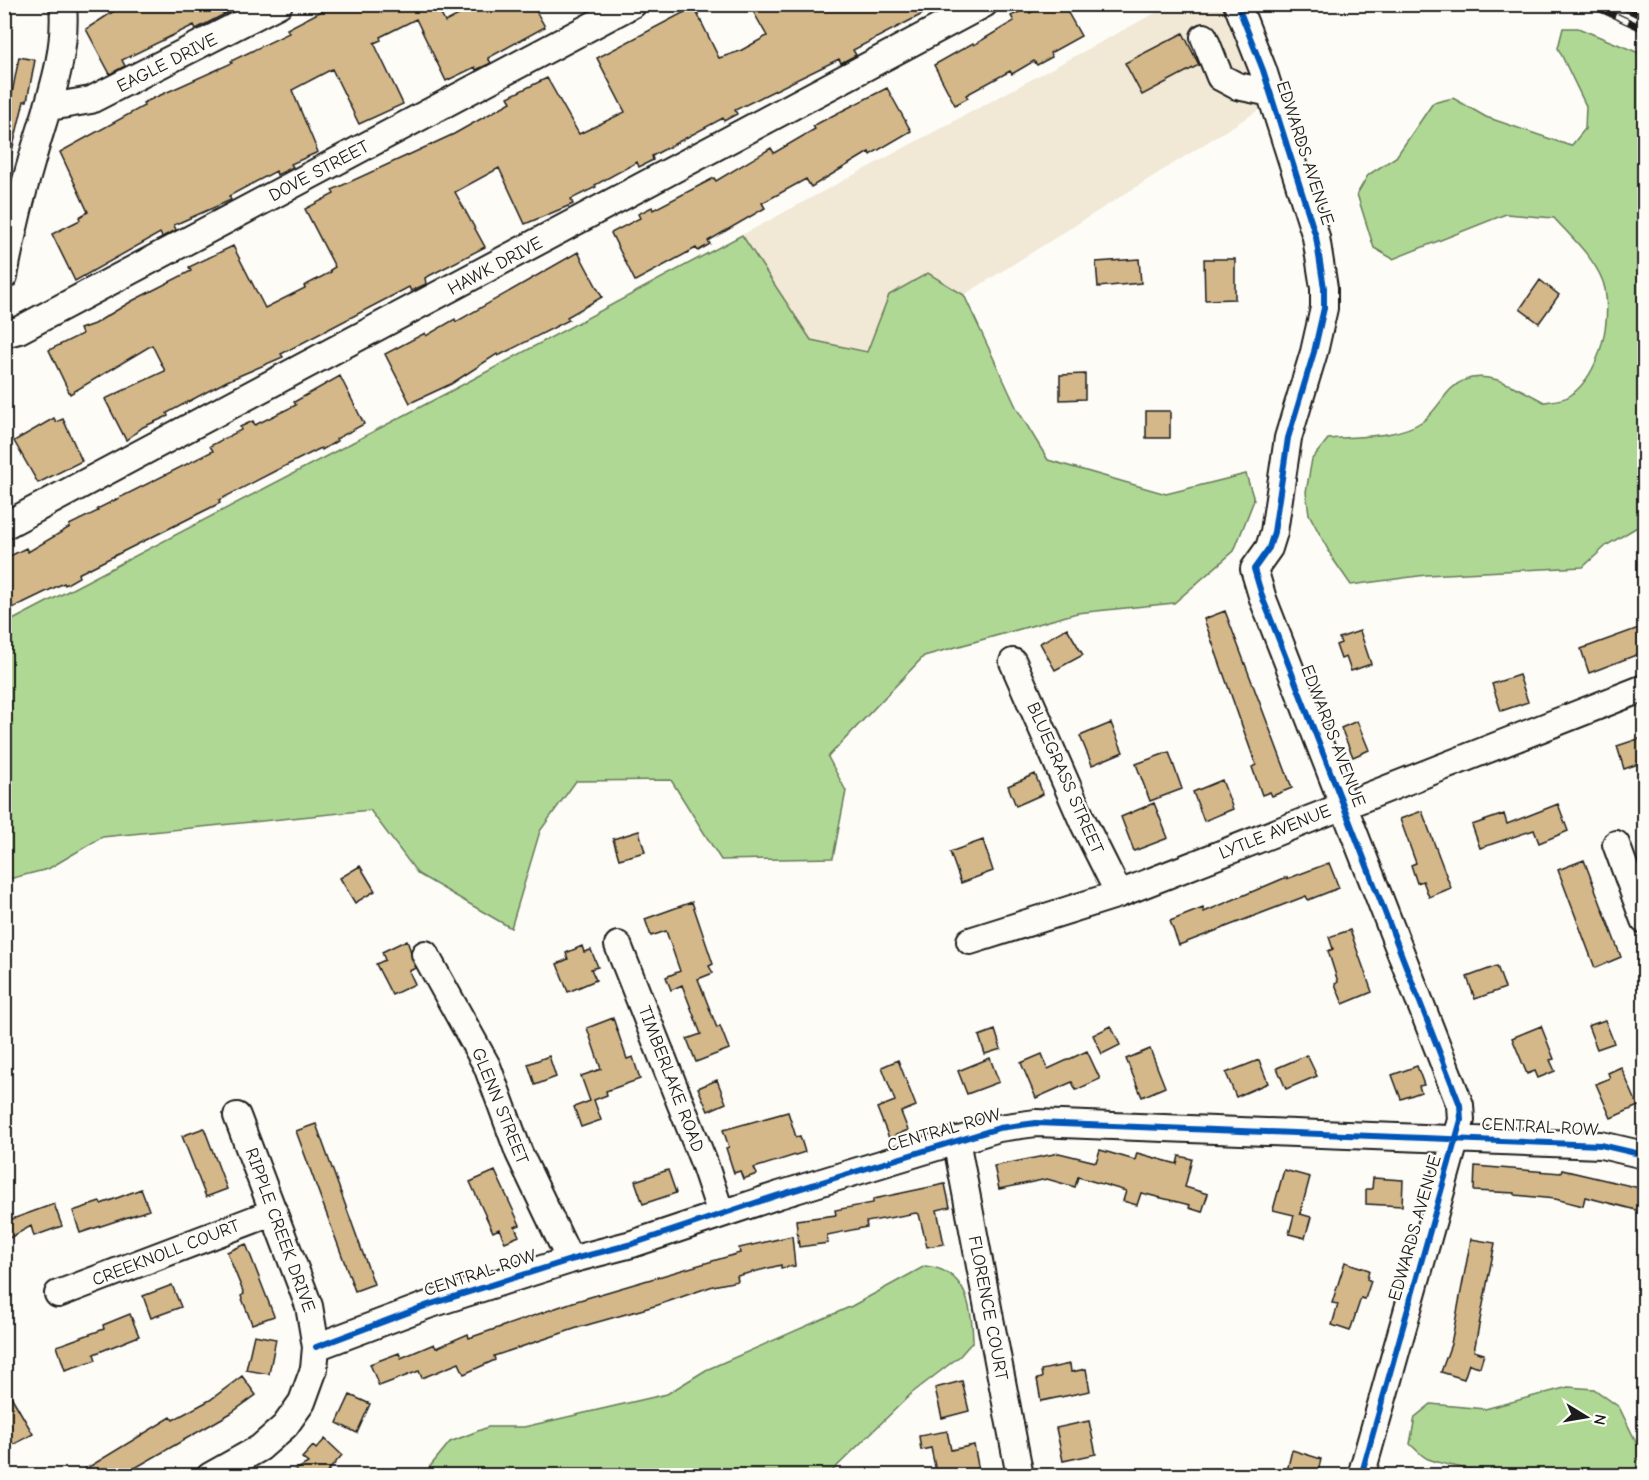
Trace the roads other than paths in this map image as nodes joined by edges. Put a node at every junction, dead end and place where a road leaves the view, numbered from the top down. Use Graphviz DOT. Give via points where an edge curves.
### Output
graph roads {
  1 [pos="63,4"];
  2 [pos="279,4"];
  3 [pos="633,4"];
  4 [pos="984,4"];
  5 [pos="1237,4"];
  6 [pos="1204,37"];
  7 [pos="1270,93"];
  8 [pos="50,107"];
  9 [pos="4,276"];
  10 [pos="4,334"];
  11 [pos="4,526"];
  12 [pos="1013,662"];
  13 [pos="1644,688"];
  14 [pos="1343,804"];
  15 [pos="1616,844"];
  16 [pos="1119,894"];
  17 [pos="1644,920"];
  18 [pos="970,941"];
  19 [pos="618,945"];
  20 [pos="425,954"];
  21 [pos="237,1116"];
  22 [pos="1456,1138"];
  23 [pos="956,1140"];
  24 [pos="1644,1155"];
  25 [pos="273,1212"];
  26 [pos="721,1214"];
  27 [pos="570,1260"];
  28 [pos="58,1294"];
  29 [pos="316,1347"];
  30 [pos="210,1476"];
  31 [pos="1020,1476"];
  32 [pos="1361,1476"];
  1 -- 8 [label="street" via="63,38"];
  2 -- 8 [label="street, EAGLE DRIVE" via="91,100"];
  3 -- 10 [label="street, DOVE STREET" via="40,319"];
  4 -- 11 [label="street, HAWK DRIVE"];
  5 -- 7 [label="street, EDWARDS AVENUE"];
  6 -- 7 [label="street" via="1220,77 1237,86"];
  7 -- 14 [label="street, EDWARDS AVENUE" via="1316,237 1324,308 1288,438 1274,532 1269,548 1254,569"];
  8 -- 9 [label="street" via="31,162"];
  12 -- 16 [label="street, BLUEGRASS STREET"];
  13 -- 14 [label="street, LYTLE AVENUE"];
  14 -- 16 [label="street, LYTLE AVENUE"];
  14 -- 22 [label="street, EDWARDS AVENUE" via="1460,1105"];
  15 -- 17 [label="street"];
  16 -- 18 [label="street, LYTLE AVENUE"];
  19 -- 26 [label="street, TIMBERLAKE ROAD"];
  20 -- 27 [label="street, GLENN STREET" via="487,1066 526,1172"];
  21 -- 25 [label="street, RIPPLE CREEK DRIVE"];
  22 -- 23 [label="street, CENTRAL ROW" via="1036,1123"];
  22 -- 24 [label="street, CENTRAL ROW" via="1601,1145"];
  22 -- 32 [label="street, EDWARDS AVENUE"];
  23 -- 26 [label="street, CENTRAL ROW"];
  23 -- 31 [label="street, FLORENCE COURT"];
  25 -- 28 [label="street, CREEKNOLL COURT"];
  25 -- 29 [label="street, RIPPLE CREEK DRIVE" via="309,1306"];
  26 -- 27 [label="street, CENTRAL ROW"];
  27 -- 29 [label="street, CENTRAL ROW" via="428,1305"];
  29 -- 30 [label="street, RIPPLE CREEK DRIVE" via="314,1369 302,1402 285,1426 260,1448"];
}
